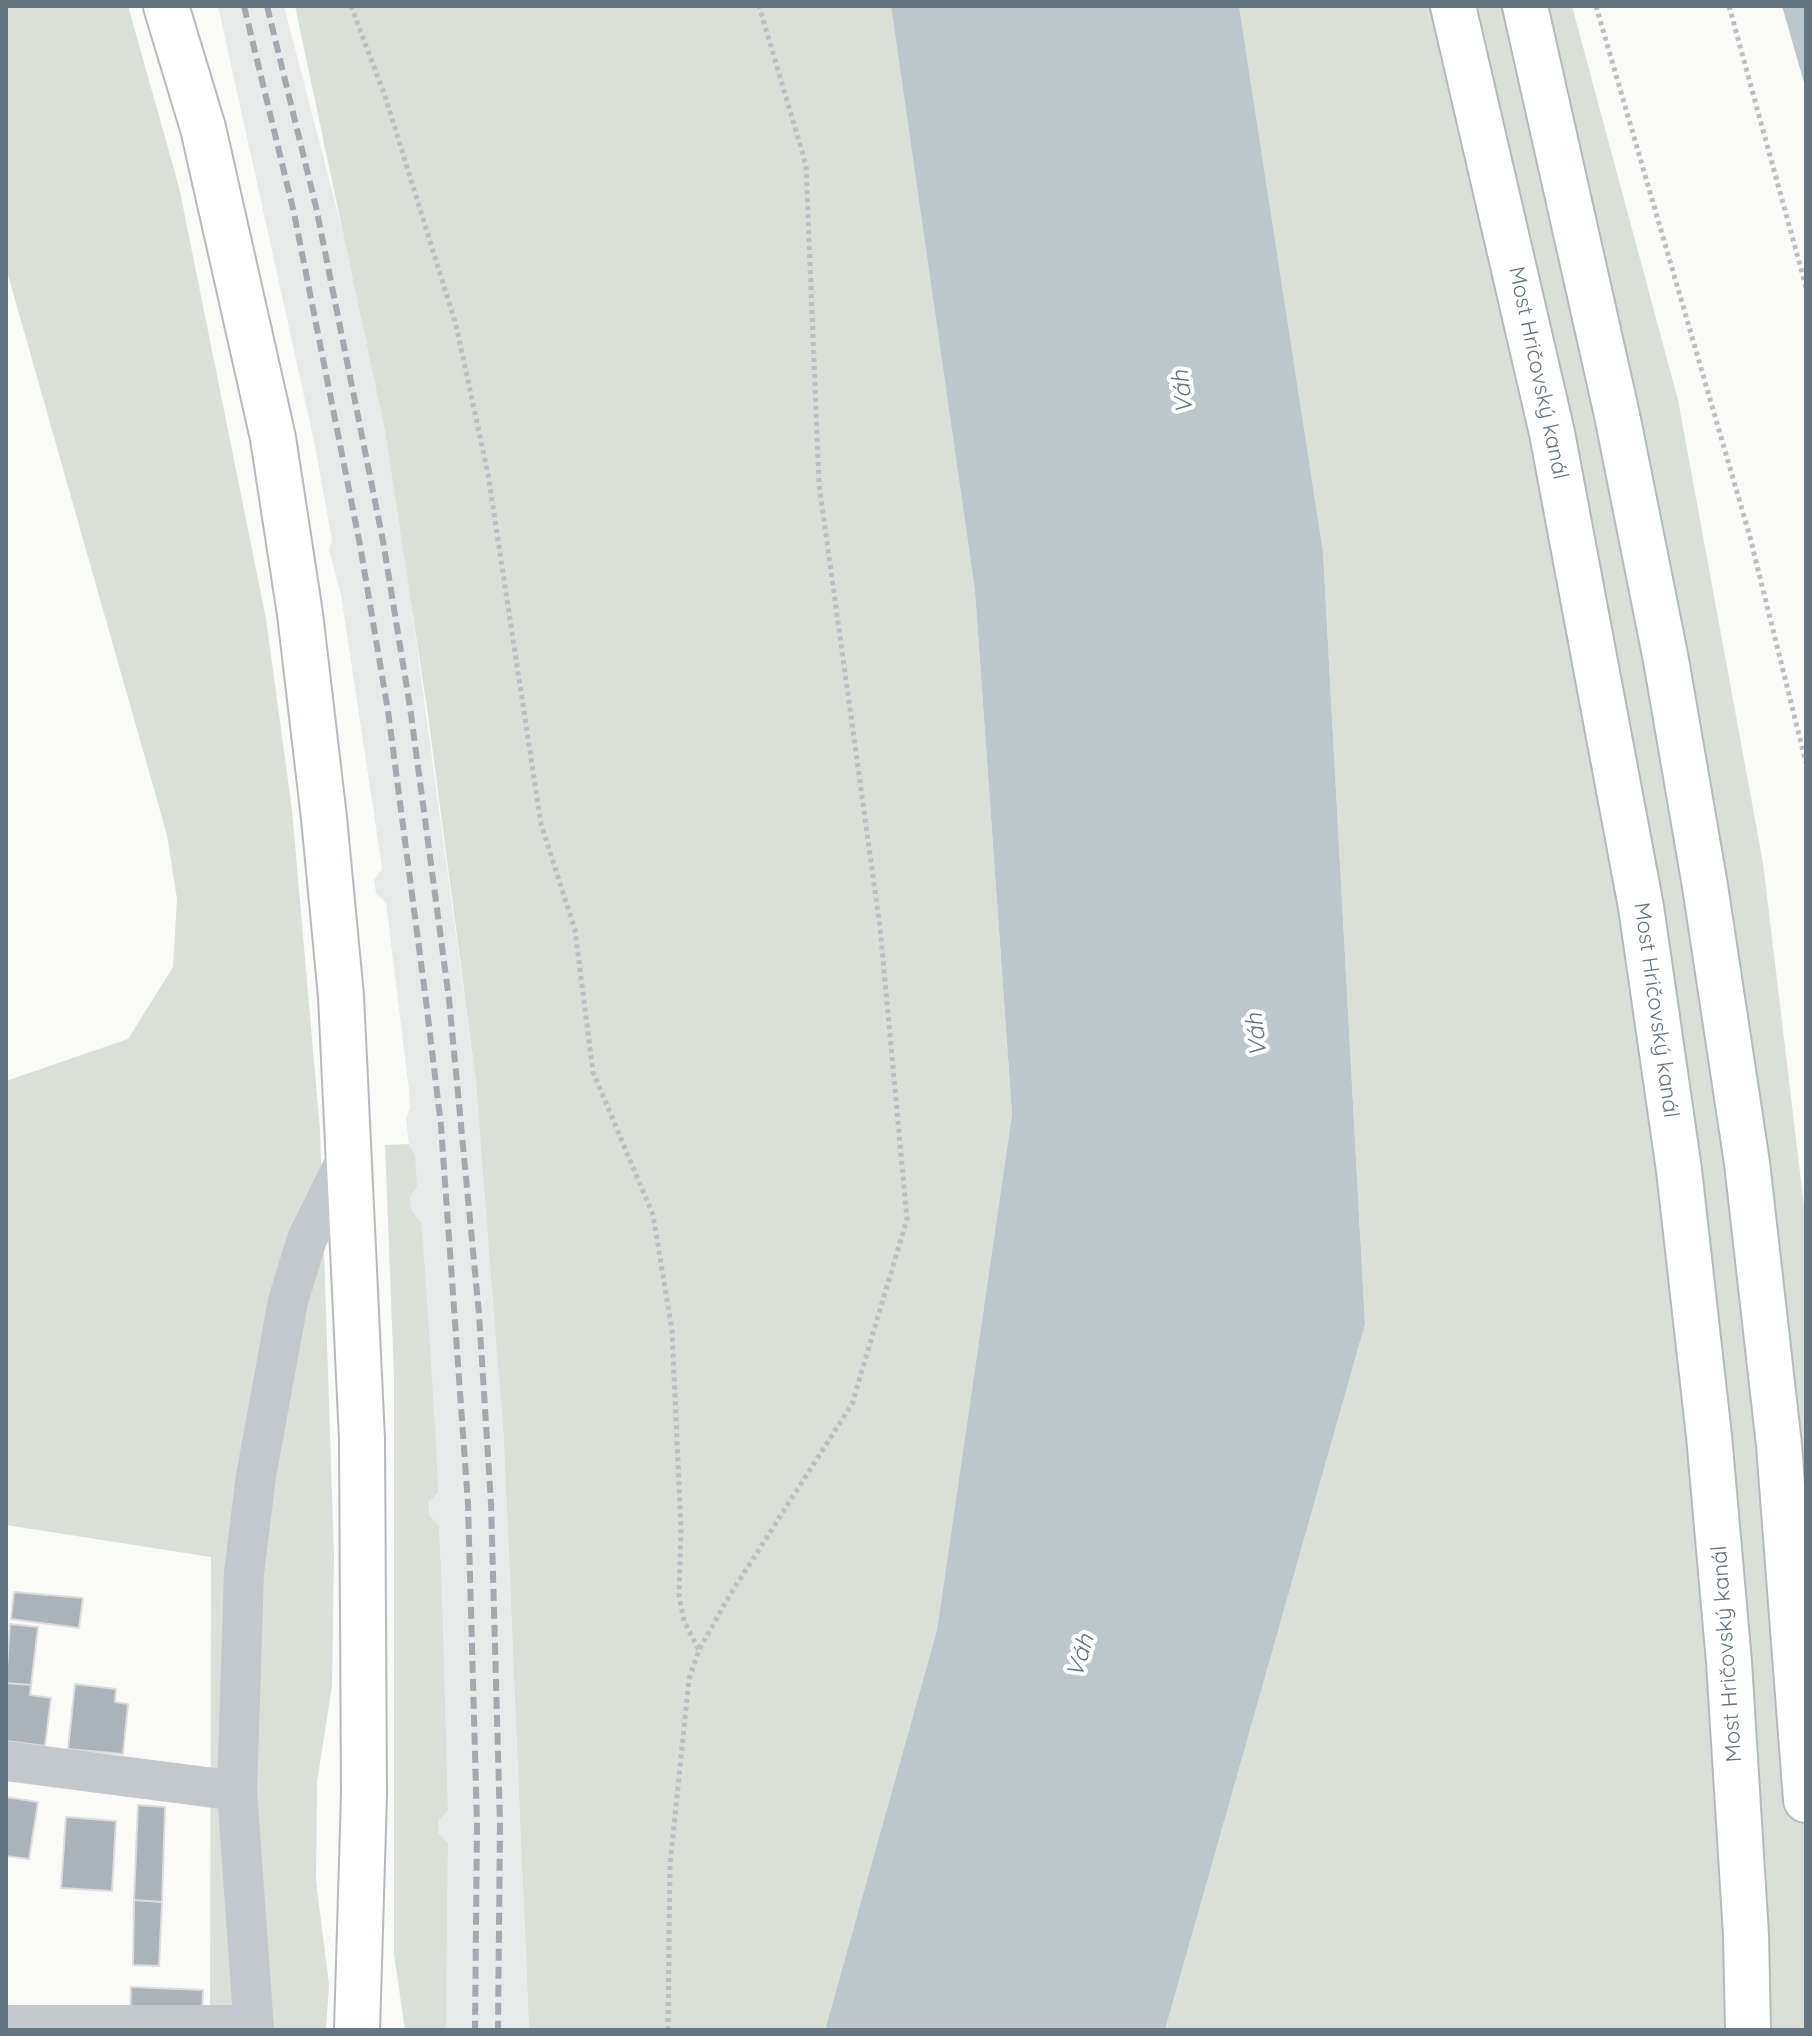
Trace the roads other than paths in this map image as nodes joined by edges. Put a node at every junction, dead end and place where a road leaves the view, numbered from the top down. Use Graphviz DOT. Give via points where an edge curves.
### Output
graph roads {
  1 [pos="166,6"];
  2 [pos="1453,6"];
  3 [pos="1525,6"];
  4 [pos="350,1152"];
  5 [pos="6,1761"];
  6 [pos="237,1791"];
  7 [pos="1806,1800"];
  8 [pos="6,2025"];
  9 [pos="254,2027"];
  10 [pos="357,2030"];
  11 [pos="1748,2030"];
  1 -- 4 [label="main road" via="203,128 273,438 324,818"];
  2 -- 11 [label="main road, Most Hričovský kanál" via="1552,433 1641,907 1679,1170 1709,1436 1729,1662"];
  3 -- 7 [label="main road" via="1620,430 1705,886 1747,1163 1779,1445"];
  4 -- 6 [label="street" via="307,1239 275,1366 244,1573"];
  4 -- 10 [label="main road" via="362,1454 364,1794"];
  5 -- 6 [label="street"];
  6 -- 9 [label="street"];
  8 -- 9 [label="street"];
}
